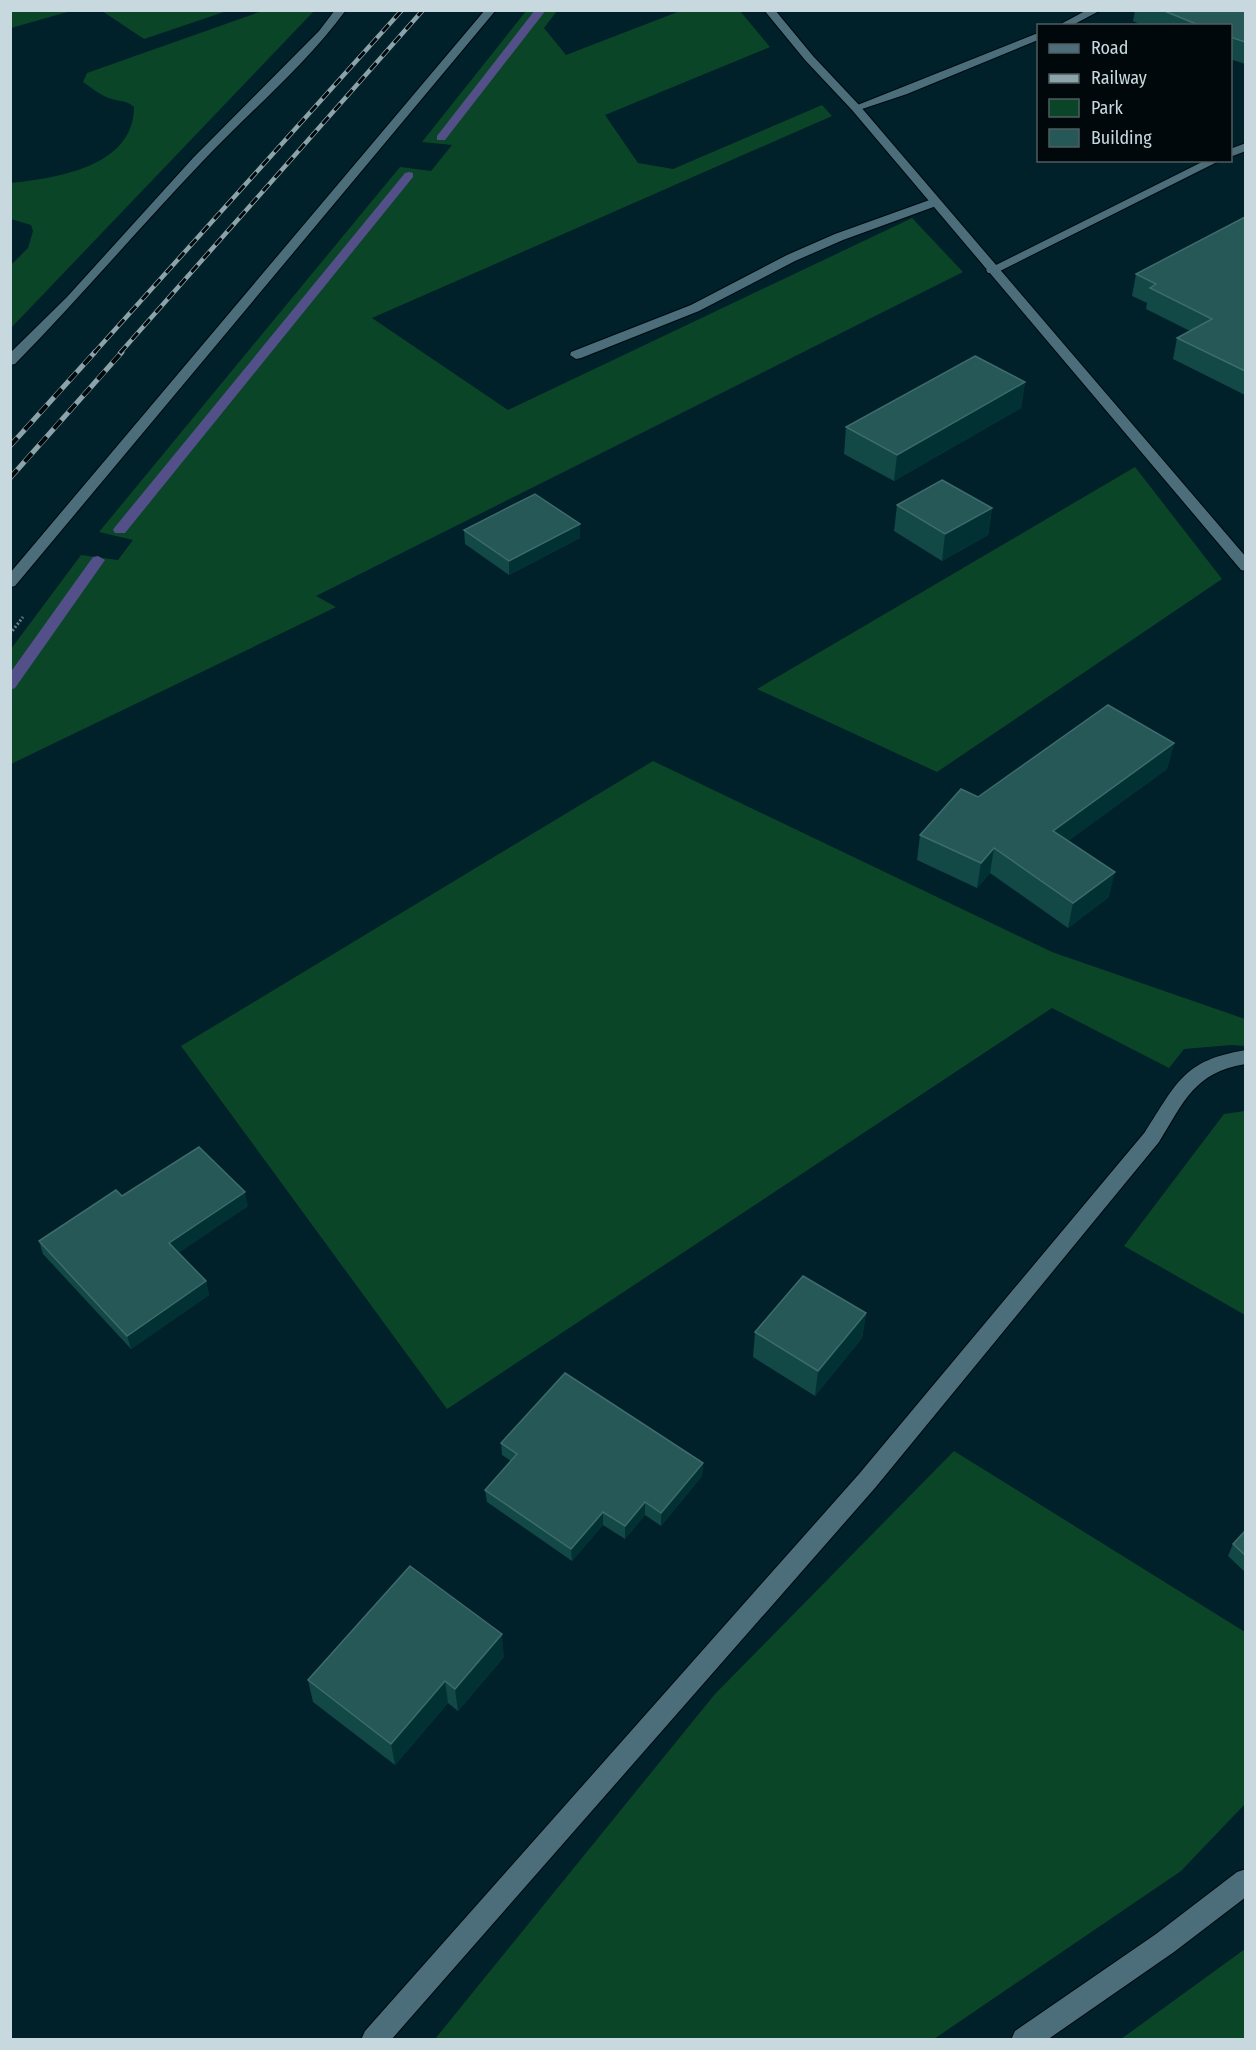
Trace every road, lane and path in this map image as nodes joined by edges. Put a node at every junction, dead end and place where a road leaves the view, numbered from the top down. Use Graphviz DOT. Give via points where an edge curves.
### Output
graph roads {
  1 [pos="341,10"];
  2 [pos="490,10"];
  3 [pos="769,10"];
  4 [pos="1096,10"];
  5 [pos="1066,24"];
  6 [pos="1037,36"];
  7 [pos="856,108"];
  8 [pos="1212,162"];
  9 [pos="934,202"];
  10 [pos="992,270"];
  11 [pos="576,355"];
  12 [pos="10,361"];
  13 [pos="1245,567"];
  14 [pos="10,583"];
  15 [pos="1245,1057"];
  16 [pos="1245,1881"];
  17 [pos="374,2040"];
  18 [pos="1024,2040"];
  1 -- 12 [label="street"];
  2 -- 14 [label="street"];
  3 -- 7 [label="street"];
  4 -- 5 [label="street"];
  6 -- 7 [label="street"];
  7 -- 9 [label="street"];
  8 -- 10 [label="street"];
  9 -- 10 [label="street"];
  9 -- 11 [label="street" via="820,245 694,308"];
  10 -- 13 [label="street"];
  15 -- 17 [label="street" via="1220,1061 1189,1080 1152,1137 867,1481"];
  16 -- 18 [label="street" via="1165,1943"];
}
